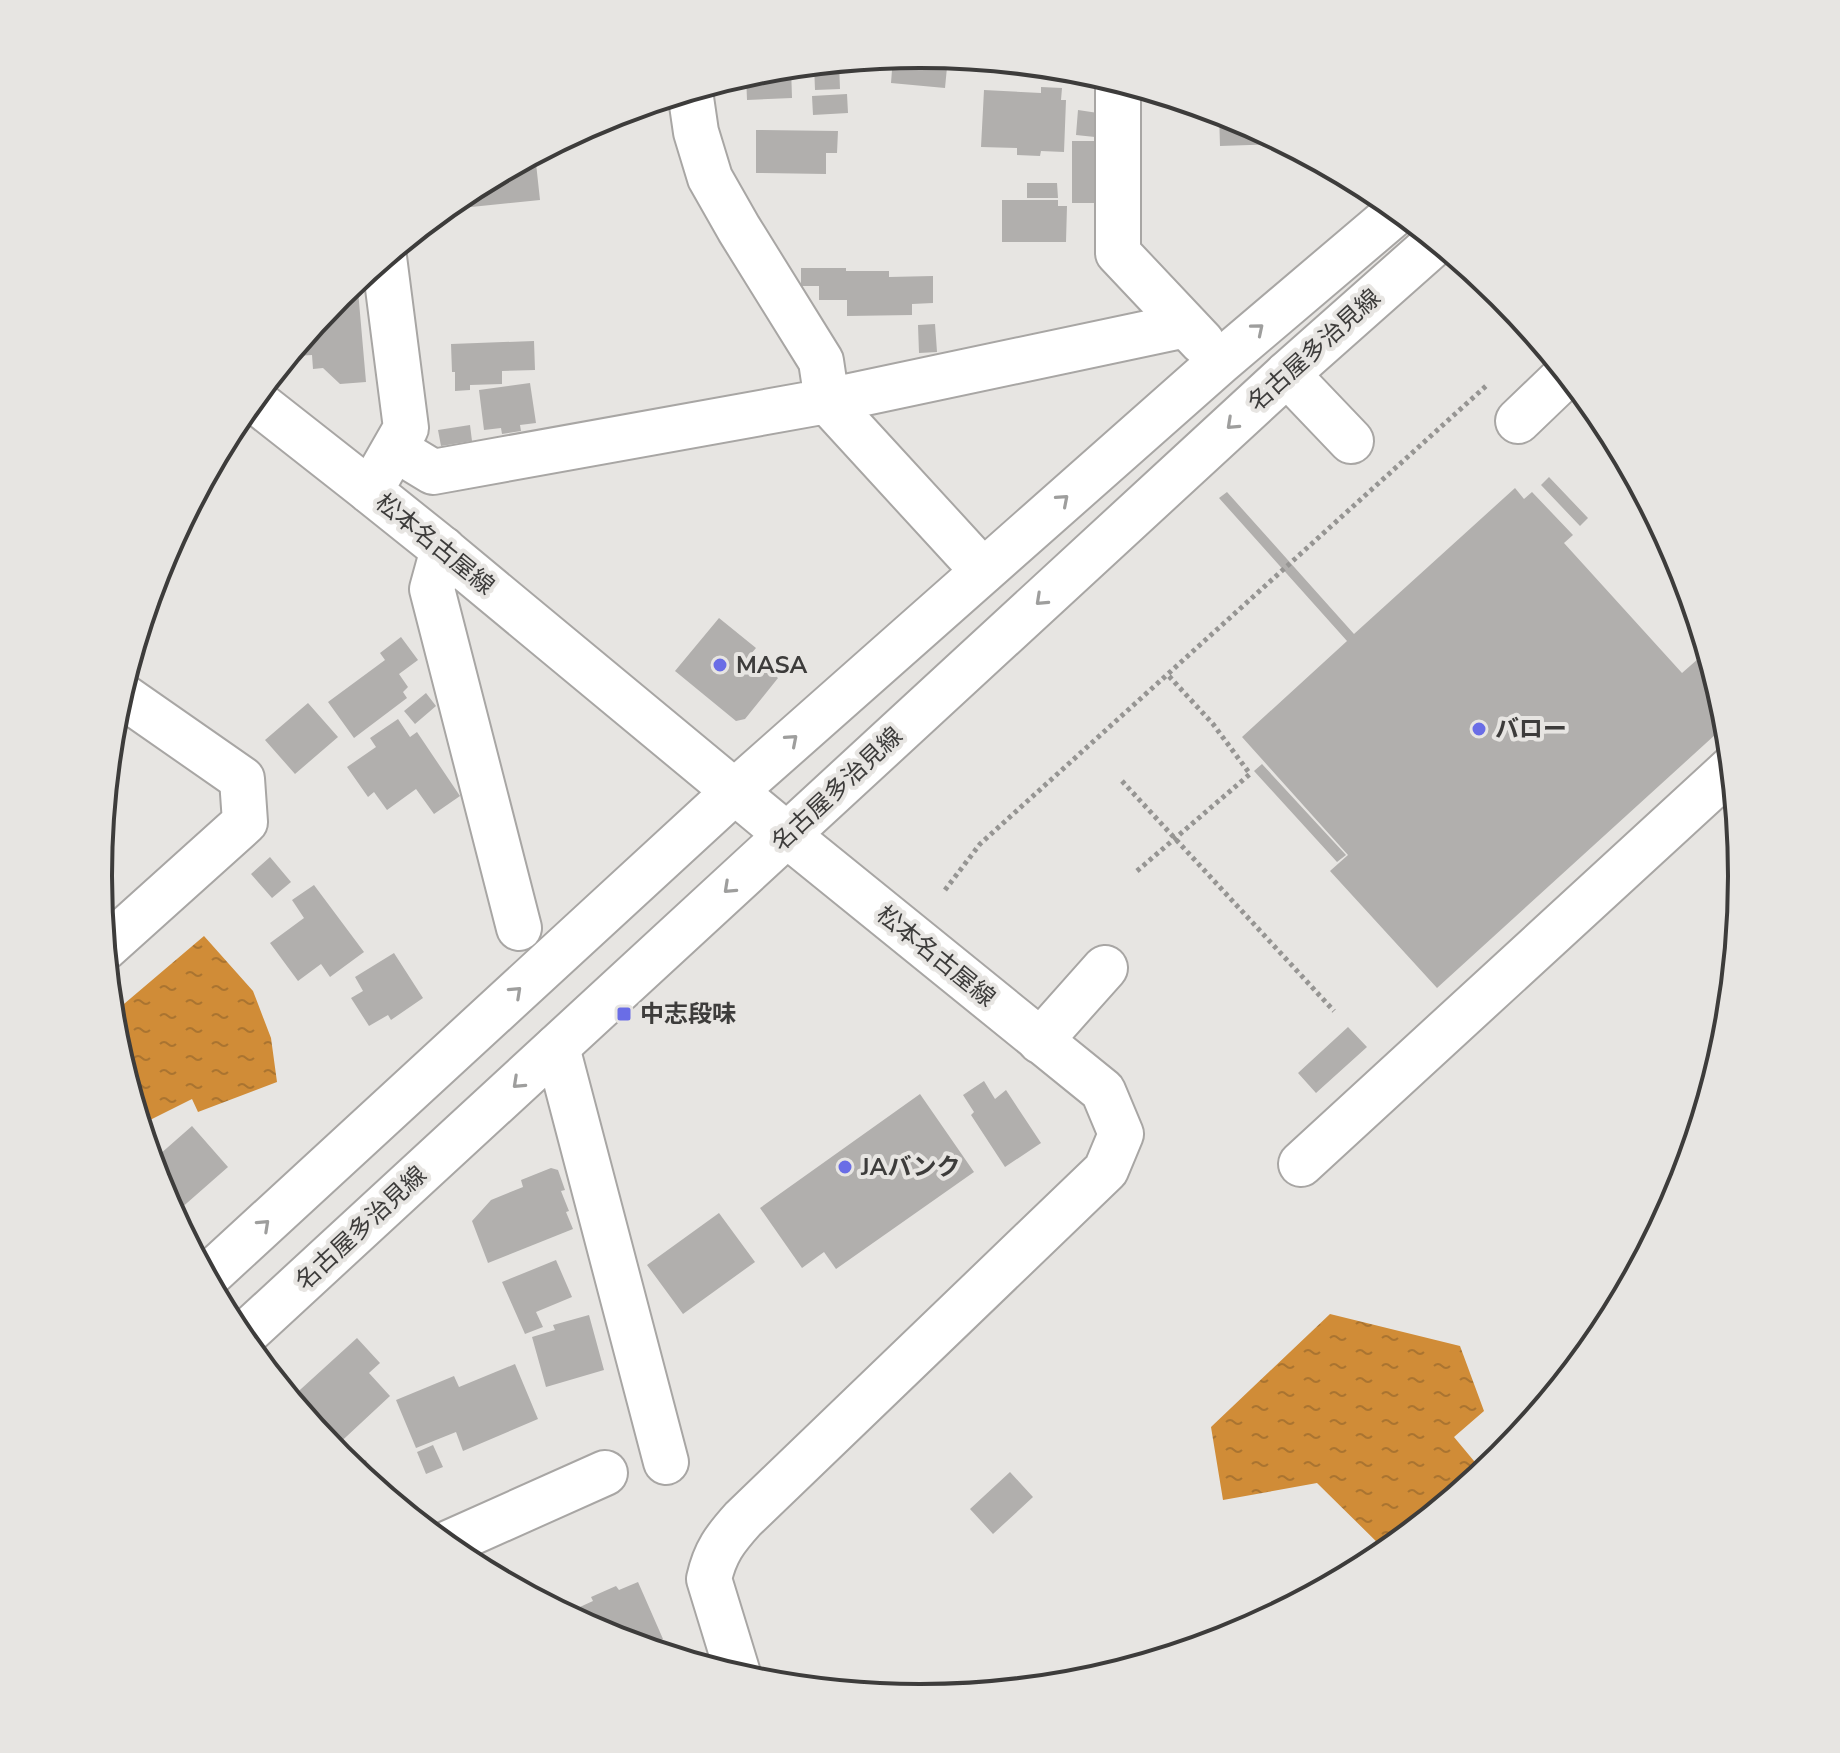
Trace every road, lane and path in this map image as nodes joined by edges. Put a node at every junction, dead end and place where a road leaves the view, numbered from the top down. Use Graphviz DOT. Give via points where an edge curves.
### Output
graph roads {
  1 [pos="1118,93"];
  2 [pos="692,102"];
  3 [pos="1389,218"];
  4 [pos="1428,249"];
  5 [pos="386,270"];
  6 [pos="1186,325"];
  7 [pos="1220,362"];
  8 [pos="1287,374"];
  9 [pos="1559,382"];
  10 [pos="1486,386"];
  11 [pos="827,401"];
  12 [pos="263,407"];
  13 [pos="1518,421"];
  14 [pos="1351,441"];
  15 [pos="395,449"];
  16 [pos="370,491"];
  17 [pos="443,549"];
  18 [pos="983,571"];
  19 [pos="1167,674"];
  20 [pos="131,702"];
  21 [pos="1723,777"];
  22 [pos="1122,781"];
  23 [pos="734,792"];
  24 [pos="787,835"];
  25 [pos="1175,839"];
  26 [pos="1137,871"];
  27 [pos="945,890"];
  28 [pos="519,928"];
  29 [pos="114,940"];
  30 [pos="1105,968"];
  31 [pos="1334,1011"];
  32 [pos="1040,1041"];
  33 [pos="557,1047"];
  34 [pos="1301,1164"];
  35 [pos="214,1270"];
  36 [pos="250,1329"];
  37 [pos="666,1462"];
  38 [pos="605,1473"];
  39 [pos="457,1539"];
  40 [pos="735,1663"];
  1 -- 6 [label="main road" via="1118,253"];
  2 -- 11 [label="main road" via="710,178 821,361"];
  7 -- 3 [label="main road, 名古屋多治見線, one-way"];
  4 -- 8 [label="main road, 名古屋多治見線"];
  5 -- 15 [label="main road, 松本名古屋線" via="406,428"];
  6 -- 7 [label="main road"];
  6 -- 11 [label="main road"];
  18 -- 7 [label="main road, 名古屋多治見線, one-way"];
  8 -- 14 [label="main road"];
  8 -- 24 [label="main road, 名古屋多治見線, one-way"];
  9 -- 13 [label="main road"];
  10 -- 19 [label="path"];
  11 -- 15 [label="main road" via="433,472"];
  11 -- 18 [label="main road"];
  12 -- 16 [label="main road"];
  15 -- 16 [label="main road, 松本名古屋線"];
  16 -- 17 [label="main road, 松本名古屋線"];
  17 -- 23 [label="main road, 松本名古屋線"];
  17 -- 28 [label="main road" via="432,589"];
  23 -- 18 [label="main road, 名古屋多治見線, one-way"];
  19 -- 25 [label="path" via="1250,774"];
  19 -- 27 [label="path" via="980,844"];
  20 -- 29 [label="main road" via="242,779 245,822"];
  21 -- 34 [label="main road"];
  22 -- 25 [label="path"];
  23 -- 24 [label="main road, 松本名古屋線"];
  35 -- 23 [label="main road, 名古屋多治見線, one-way"];
  24 -- 32 [label="main road, 松本名古屋線"];
  24 -- 33 [label="main road, 名古屋多治見線, one-way"];
  25 -- 26 [label="path"];
  25 -- 31 [label="path"];
  30 -- 32 [label="main road"];
  32 -- 40 [label="main road, 松本名古屋線" via="1103,1091 1121,1134 1106,1170 721,1544 709,1579"];
  33 -- 36 [label="main road, 名古屋多治見線, one-way"];
  33 -- 37 [label="main road"];
  38 -- 39 [label="main road"];
}
